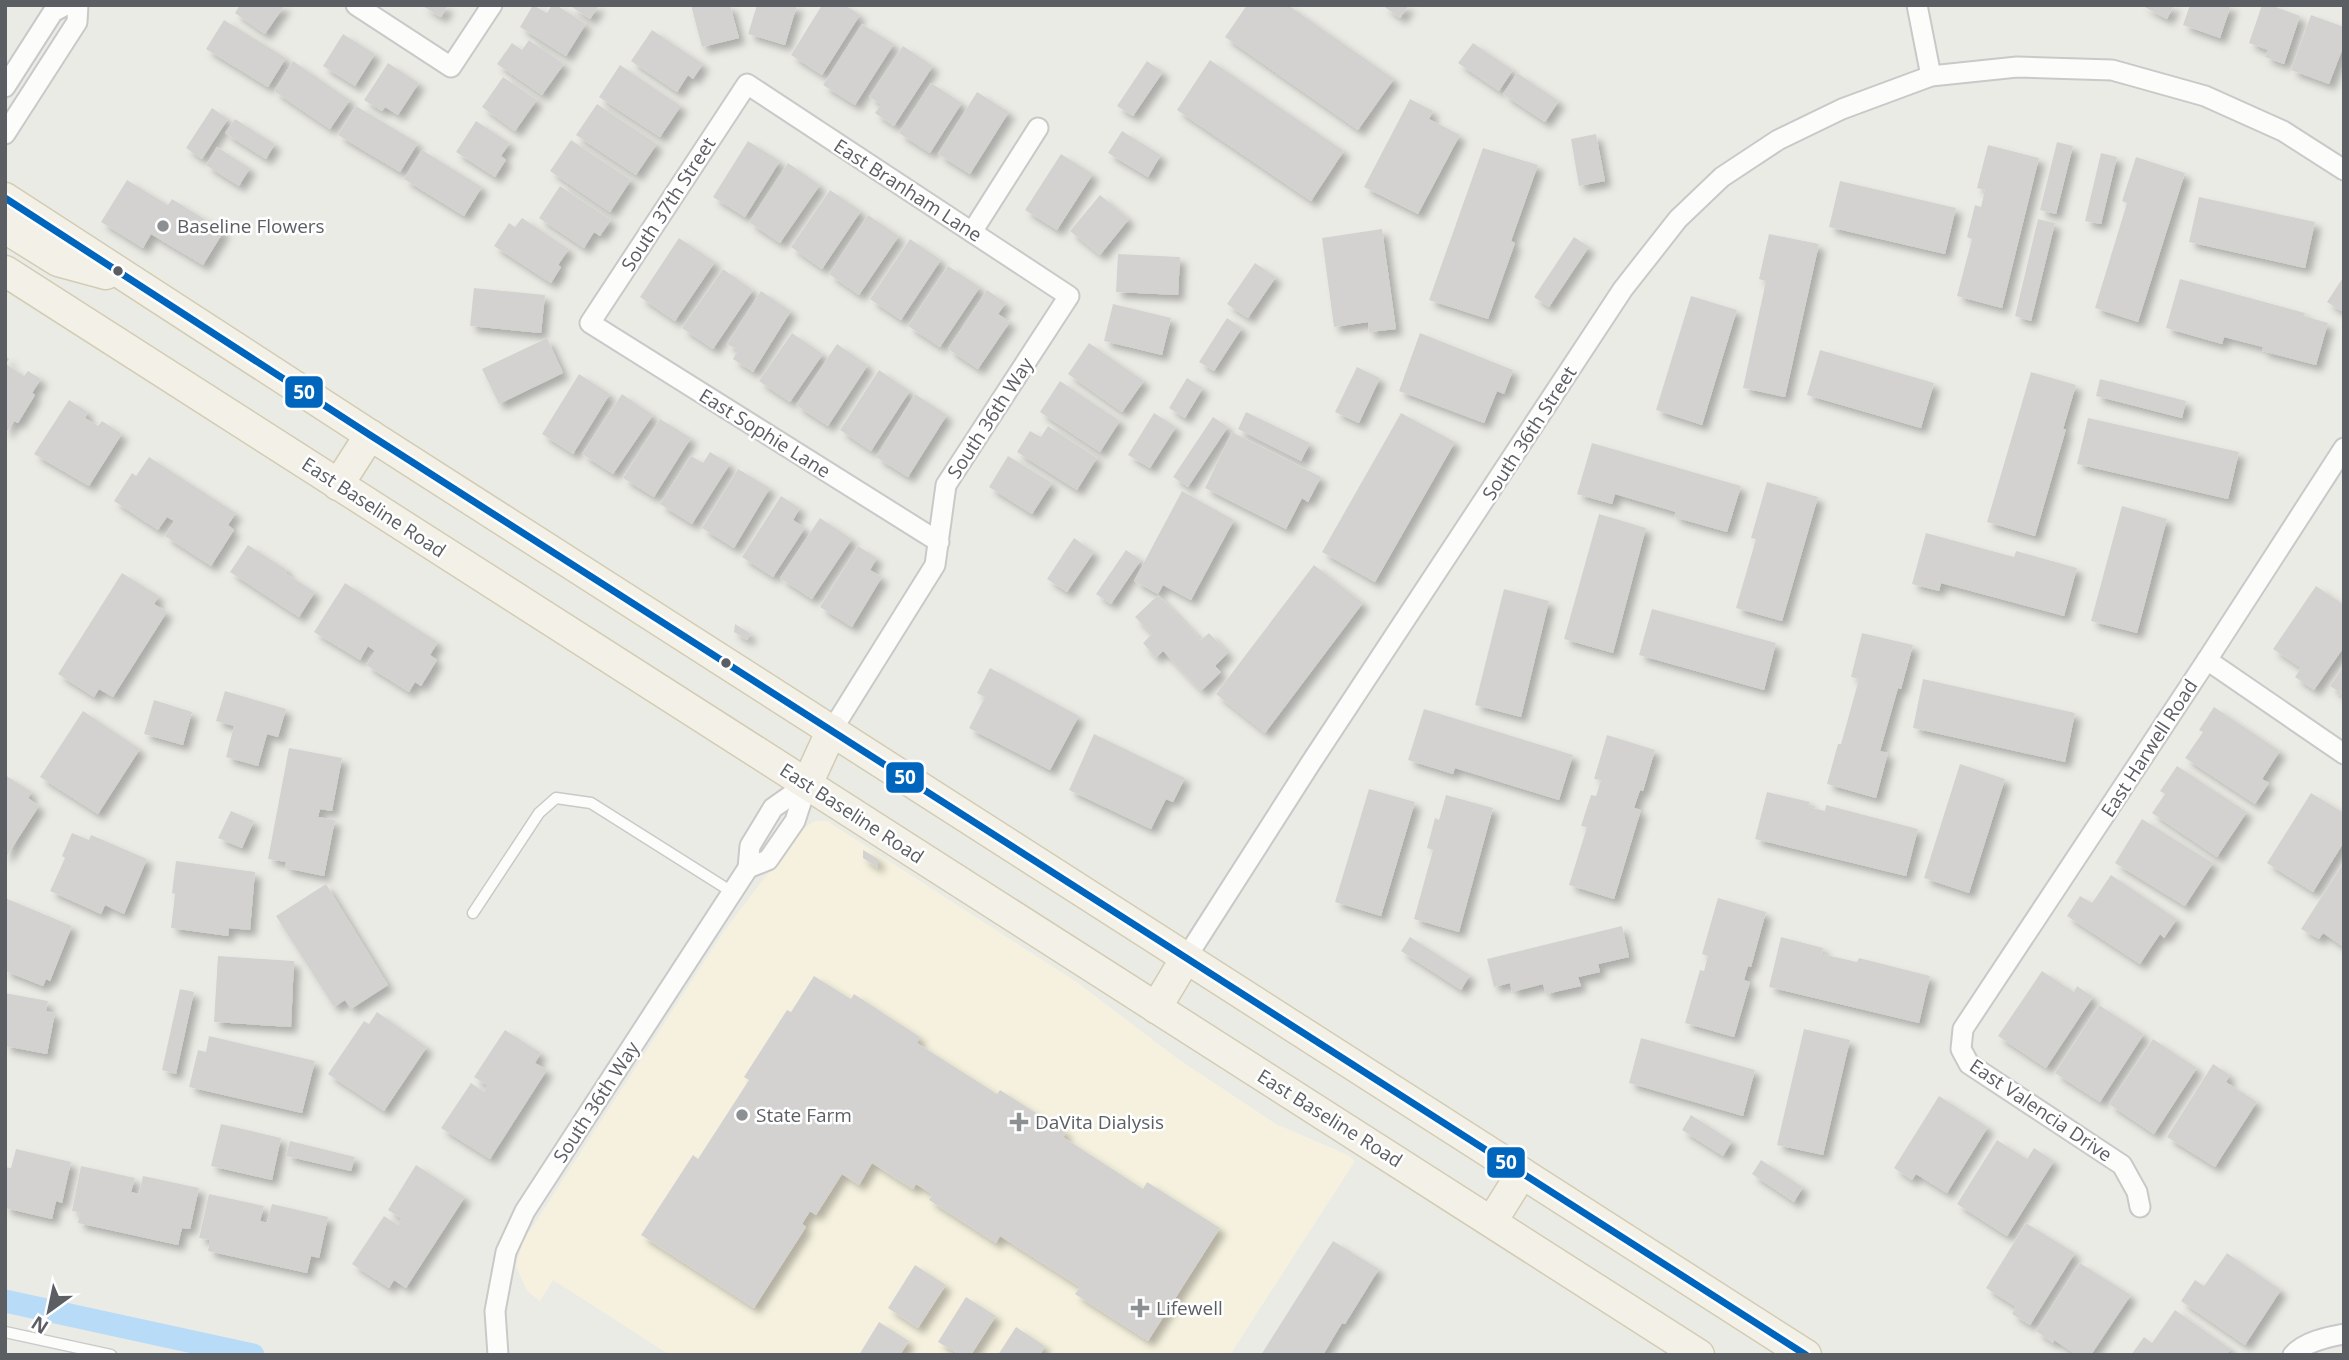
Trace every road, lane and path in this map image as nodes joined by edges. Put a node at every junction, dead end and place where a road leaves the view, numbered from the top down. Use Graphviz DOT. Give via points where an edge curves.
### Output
graph roads {
  1 [pos="65,5"];
  2 [pos="78,5"];
  3 [pos="356,5"];
  4 [pos="492,5"];
  5 [pos="1917,5"];
  6 [pos="19,66"];
  7 [pos="1931,76"];
  8 [pos="41,79"];
  9 [pos="747,84"];
  10 [pos="5,87"];
  11 [pos="1038,128"];
  12 [pos="5,134"];
  13 [pos="2344,170"];
  14 [pos="5,198"];
  15 [pos="5,228"];
  16 [pos="972,232"];
  17 [pos="5,271"];
  18 [pos="134,281"];
  19 [pos="1069,296"];
  20 [pos="590,323"];
  21 [pos="370,435"];
  22 [pos="2344,448"];
  23 [pos="338,485"];
  24 [pos="939,542"];
  25 [pos="2207,660"];
  26 [pos="832,730"];
  27 [pos="2344,754"];
  28 [pos="807,784"];
  29 [pos="732,892"];
  30 [pos="473,913"];
  31 [pos="1186,958"];
  32 [pos="1156,1008"];
  33 [pos="1961,1049"];
  34 [pos="1522,1173"];
  35 [pos="2140,1207"];
  36 [pos="1492,1221"];
  37 [pos="5,1332"];
  38 [pos="2344,1334"];
  39 [pos="111,1355"];
  40 [pos="498,1355"];
  41 [pos="1699,1355"];
  42 [pos="1806,1355"];
  43 [pos="2293,1355"];
  1 -- 6 [label="street" via="53,12"];
  2 -- 8 [label="street" via="77,22"];
  3 -- 4 [label="street" via="451,67"];
  5 -- 7 [label="street"];
  6 -- 8 [label="street"];
  6 -- 10 [label="street"];
  7 -- 13 [label="street, South 36th Street" via="2017,67 2112,70 2205,96 2283,131"];
  7 -- 31 [label="street, South 36th Street" via="1842,109 1778,140 1722,177 1678,219 1623,289"];
  8 -- 12 [label="street"];
  9 -- 16 [label="street, East Branham Lane"];
  9 -- 20 [label="street, South 37th Street"];
  11 -- 16 [label="street"];
  14 -- 18 [label="main road"];
  15 -- 18 [label="main road" via="58,261"];
  16 -- 19 [label="street, East Branham Lane"];
  17 -- 23 [label="main road, East Baseline Road"];
  18 -- 21 [label="main road"];
  19 -- 24 [label="street, South 36th Way" via="946,485"];
  20 -- 24 [label="street, East Sophie Lane"];
  21 -- 23 [label="main road"];
  21 -- 26 [label="main road"];
  22 -- 25 [label="street, East Harwell Road"];
  23 -- 28 [label="main road, East Baseline Road"];
  24 -- 26 [label="street, South 36th Way" via="935,565"];
  25 -- 27 [label="street"];
  25 -- 33 [label="street, East Harwell Road" via="1963,1029"];
  26 -- 28 [label="main road"];
  26 -- 31 [label="main road"];
  28 -- 29 [label="street, South 36th Way" via="795,821 768,860 748,868"];
  28 -- 32 [label="main road, East Baseline Road"];
  29 -- 30 [label="lane" via="590,803 556,798 539,813"];
  29 -- 40 [label="street, South 36th Way" via="525,1211 506,1252 495,1311"];
  31 -- 32 [label="main road"];
  31 -- 34 [label="main road"];
  32 -- 36 [label="main road, East Baseline Road"];
  33 -- 35 [label="street, East Valencia Drive" via="1969,1064 2122,1165"];
  34 -- 36 [label="main road"];
  34 -- 42 [label="main road"];
  36 -- 41 [label="main road, East Baseline Road"];
  37 -- 39 [label="lane"];
  38 -- 43 [label="street" via="2298,1349"];
}
